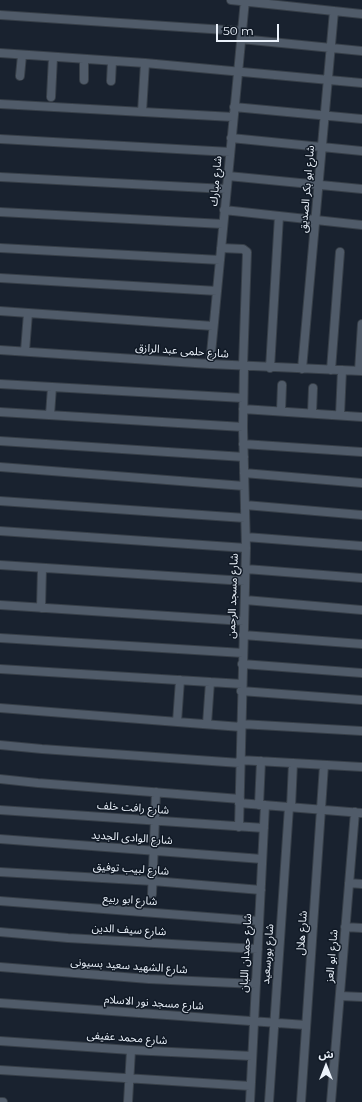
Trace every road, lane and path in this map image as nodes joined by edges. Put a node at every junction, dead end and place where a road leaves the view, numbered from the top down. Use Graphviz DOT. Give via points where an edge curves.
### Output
graph roads {
  1 [pos="232,0"];
  2 [pos="245,1"];
  3 [pos="334,11"];
  4 [pos="362,14"];
  5 [pos="0,15"];
  6 [pos="241,35"];
  7 [pos="330,48"];
  8 [pos="362,51"];
  9 [pos="0,53"];
  10 [pos="22,54"];
  11 [pos="53,57"];
  12 [pos="84,59"];
  13 [pos="112,61"];
  14 [pos="145,63"];
  15 [pos="238,71"];
  16 [pos="20,76"];
  17 [pos="84,80"];
  18 [pos="328,80"];
  19 [pos="111,82"];
  20 [pos="362,83"];
  21 [pos="51,96"];
  22 [pos="0,104"];
  23 [pos="234,107"];
  24 [pos="142,112"];
  25 [pos="324,116"];
  26 [pos="233,117"];
  27 [pos="362,119"];
  28 [pos="231,138"];
  29 [pos="0,139"];
  30 [pos="322,147"];
  31 [pos="362,151"];
  32 [pos="230,152"];
  33 [pos="228,176"];
  34 [pos="0,177"];
  35 [pos="318,184"];
  36 [pos="226,189"];
  37 [pos="362,189"];
  38 [pos="224,210"];
  39 [pos="0,212"];
  40 [pos="279,216"];
  41 [pos="315,220"];
  42 [pos="223,224"];
  43 [pos="362,225"];
  44 [pos="0,248"];
  45 [pos="221,248"];
  46 [pos="340,252"];
  47 [pos="220,260"];
  48 [pos="0,278"];
  49 [pos="217,292"];
  50 [pos="0,311"];
  51 [pos="28,313"];
  52 [pos="362,324"];
  53 [pos="213,326"];
  54 [pos="0,350"];
  55 [pos="25,351"];
  56 [pos="210,364"];
  57 [pos="243,366"];
  58 [pos="270,368"];
  59 [pos="302,369"];
  60 [pos="332,370"];
  61 [pos="342,370"];
  62 [pos="361,371"];
  63 [pos="0,384"];
  64 [pos="282,385"];
  65 [pos="52,387"];
  66 [pos="313,388"];
  67 [pos="243,398"];
  68 [pos="243,409"];
  69 [pos="281,411"];
  70 [pos="0,412"];
  71 [pos="312,414"];
  72 [pos="50,415"];
  73 [pos="340,415"];
  74 [pos="362,417"];
  75 [pos="243,427"];
  76 [pos="0,441"];
  77 [pos="243,444"];
  78 [pos="362,452"];
  79 [pos="244,457"];
  80 [pos="0,467"];
  81 [pos="244,473"];
  82 [pos="362,483"];
  83 [pos="244,486"];
  84 [pos="0,501"];
  85 [pos="245,505"];
  86 [pos="362,515"];
  87 [pos="245,518"];
  88 [pos="0,531"];
  89 [pos="246,537"];
  90 [pos="362,546"];
  91 [pos="246,548"];
  92 [pos="0,566"];
  93 [pos="42,568"];
  94 [pos="246,568"];
  95 [pos="362,578"];
  96 [pos="246,581"];
  97 [pos="245,600"];
  98 [pos="0,605"];
  99 [pos="41,608"];
  100 [pos="362,610"];
  101 [pos="244,621"];
  102 [pos="243,635"];
  103 [pos="0,638"];
  104 [pos="362,644"];
  105 [pos="243,653"];
  106 [pos="242,664"];
  107 [pos="0,669"];
  108 [pos="362,673"];
  109 [pos="180,680"];
  110 [pos="210,682"];
  111 [pos="242,688"];
  112 [pos="362,700"];
  113 [pos="0,708"];
  114 [pos="177,722"];
  115 [pos="207,724"];
  116 [pos="241,726"];
  117 [pos="362,731"];
  118 [pos="0,745"];
  119 [pos="240,761"];
  120 [pos="261,761"];
  121 [pos="293,763"];
  122 [pos="324,765"];
  123 [pos="362,768"];
  124 [pos="0,779"];
  125 [pos="156,792"];
  126 [pos="240,801"];
  127 [pos="262,805"];
  128 [pos="290,807"];
  129 [pos="322,809"];
  130 [pos="0,810"];
  131 [pos="358,812"];
  132 [pos="155,821"];
  133 [pos="239,827"];
  134 [pos="264,828"];
  135 [pos="0,839"];
  136 [pos="154,851"];
  137 [pos="262,859"];
  138 [pos="0,872"];
  139 [pos="153,881"];
  140 [pos="349,883"];
  141 [pos="362,884"];
  142 [pos="261,890"];
  143 [pos="152,894"];
  144 [pos="0,901"];
  145 [pos="259,921"];
  146 [pos="345,927"];
  147 [pos="362,928"];
  148 [pos="0,932"];
  149 [pos="258,949"];
  150 [pos="0,967"];
  151 [pos="256,984"];
  152 [pos="340,996"];
  153 [pos="362,997"];
  154 [pos="0,1003"];
  155 [pos="254,1021"];
  156 [pos="274,1023"];
  157 [pos="306,1025"];
  158 [pos="0,1040"];
  159 [pos="131,1050"];
  160 [pos="252,1056"];
  161 [pos="0,1070"];
  162 [pos="129,1079"];
  163 [pos="250,1086"];
  164 [pos="128,1102"];
  165 [pos="250,1102"];
  166 [pos="269,1102"];
  167 [pos="301,1102"];
  168 [pos="331,1102"];
  1 -- 2 [label="street"];
  2 -- 3 [label="street"];
  2 -- 6 [label="street, شارع مبارك"];
  3 -- 4 [label="street"];
  3 -- 7 [label="street, شارع ابو بكر الصديق"];
  5 -- 6 [label="street"];
  6 -- 7 [label="street"];
  6 -- 15 [label="street, شارع مبارك"];
  7 -- 8 [label="street"];
  7 -- 18 [label="street, شارع ابو بكر الصديق"];
  9 -- 10 [label="street"];
  10 -- 11 [label="street"];
  10 -- 16 [label="street"];
  11 -- 12 [label="street"];
  11 -- 21 [label="street"];
  12 -- 13 [label="street"];
  12 -- 17 [label="street"];
  13 -- 14 [label="street"];
  13 -- 19 [label="street"];
  14 -- 15 [label="street"];
  14 -- 24 [label="street"];
  15 -- 18 [label="street"];
  15 -- 23 [label="street, شارع مبارك"];
  18 -- 20 [label="street"];
  18 -- 25 [label="street, شارع ابو بكر الصديق"];
  22 -- 24 [label="street"];
  23 -- 25 [label="street"];
  23 -- 26 [label="street, شارع مبارك"];
  24 -- 26 [label="street"];
  25 -- 27 [label="street"];
  25 -- 30 [label="street, شارع ابو بكر الصديق"];
  26 -- 28 [label="street, شارع مبارك"];
  28 -- 30 [label="street"];
  28 -- 32 [label="street, شارع مبارك"];
  29 -- 32 [label="street"];
  30 -- 31 [label="street"];
  30 -- 35 [label="street, شارع ابو بكر الصديق"];
  32 -- 33 [label="street, شارع مبارك"];
  33 -- 35 [label="street"];
  33 -- 36 [label="street, شارع مبارك"];
  34 -- 36 [label="street"];
  35 -- 37 [label="street"];
  35 -- 41 [label="street, شارع ابو بكر الصديق"];
  36 -- 38 [label="street, شارع مبارك"];
  38 -- 40 [label="street"];
  38 -- 42 [label="street, شارع مبارك"];
  39 -- 42 [label="street"];
  40 -- 41 [label="street"];
  40 -- 58 [label="street"];
  41 -- 43 [label="street"];
  41 -- 59 [label="street, شارع ابو بكر الصديق"];
  42 -- 45 [label="street, شارع مبارك"];
  44 -- 47 [label="street"];
  45 -- 47 [label="street, شارع مبارك"];
  45 -- 57 [label="street, شارع مسجد الرحمن" via="243,249 247,254"];
  46 -- 60 [label="street"];
  47 -- 49 [label="street, شارع مبارك"];
  48 -- 49 [label="street"];
  49 -- 53 [label="street, شارع مبارك"];
  50 -- 51 [label="street"];
  51 -- 53 [label="street"];
  51 -- 55 [label="street"];
  52 -- 62 [label="street"];
  53 -- 56 [label="street, شارع مبارك"];
  54 -- 55 [label="street, شارع حلمى عبد الرازق"];
  55 -- 56 [label="street, شارع حلمى عبد الرازق"];
  56 -- 57 [label="street, شارع حلمى عبد الرازق"];
  57 -- 58 [label="street, شارع حلمى عبد الرازق"];
  57 -- 67 [label="street, شارع مسجد الرحمن"];
  58 -- 59 [label="street, شارع حلمى عبد الرازق"];
  59 -- 60 [label="street, شارع حلمى عبد الرازق"];
  60 -- 61 [label="street, شارع حلمى عبد الرازق"];
  61 -- 62 [label="street, شارع حلمى عبد الرازق"];
  61 -- 73 [label="street"];
  63 -- 65 [label="street"];
  64 -- 69 [label="street"];
  65 -- 67 [label="street"];
  65 -- 72 [label="street"];
  66 -- 71 [label="street"];
  67 -- 68 [label="street, شارع مسجد الرحمن"];
  68 -- 69 [label="street"];
  68 -- 75 [label="street, شارع مسجد الرحمن"];
  69 -- 71 [label="street"];
  70 -- 72 [label="street"];
  71 -- 73 [label="street"];
  72 -- 75 [label="street"];
  73 -- 74 [label="street"];
  75 -- 77 [label="street, شارع مسجد الرحمن"];
  76 -- 79 [label="street"];
  77 -- 78 [label="street"];
  77 -- 79 [label="street, شارع مسجد الرحمن"];
  79 -- 81 [label="street, شارع مسجد الرحمن"];
  80 -- 83 [label="street"];
  81 -- 82 [label="street"];
  81 -- 83 [label="street, شارع مسجد الرحمن"];
  83 -- 85 [label="street, شارع مسجد الرحمن"];
  84 -- 87 [label="street"];
  85 -- 86 [label="street"];
  85 -- 87 [label="street, شارع مسجد الرحمن"];
  87 -- 89 [label="street, شارع مسجد الرحمن"];
  88 -- 91 [label="street"];
  89 -- 90 [label="street"];
  89 -- 91 [label="street, شارع مسجد الرحمن"];
  91 -- 94 [label="street, شارع مسجد الرحمن"];
  92 -- 93 [label="street"];
  93 -- 96 [label="street"];
  93 -- 99 [label="street"];
  94 -- 95 [label="street"];
  94 -- 96 [label="street, شارع مسجد الرحمن"];
  96 -- 97 [label="street, شارع مسجد الرحمن"];
  97 -- 100 [label="street"];
  97 -- 101 [label="street, شارع مسجد الرحمن"];
  98 -- 99 [label="street"];
  99 -- 101 [label="street"];
  101 -- 102 [label="street, شارع مسجد الرحمن"];
  102 -- 104 [label="street"];
  102 -- 105 [label="street, شارع مسجد الرحمن"];
  103 -- 105 [label="street"];
  105 -- 106 [label="street, شارع مسجد الرحمن"];
  106 -- 108 [label="street"];
  106 -- 111 [label="street, شارع مسجد الرحمن"];
  107 -- 109 [label="street"];
  109 -- 110 [label="street"];
  109 -- 114 [label="street"];
  110 -- 111 [label="street"];
  110 -- 115 [label="street"];
  111 -- 112 [label="street"];
  111 -- 116 [label="street, شارع مسجد الرحمن"];
  113 -- 114 [label="street"];
  114 -- 115 [label="street"];
  115 -- 116 [label="street"];
  116 -- 117 [label="street"];
  116 -- 119 [label="street, شارع مسجد الرحمن"];
  118 -- 119 [label="street"];
  119 -- 120 [label="street"];
  119 -- 126 [label="street, شارع مسجد الرحمن"];
  120 -- 121 [label="street"];
  120 -- 127 [label="street, شارع حمدان اللبان"];
  121 -- 122 [label="street"];
  121 -- 128 [label="street, شارع بورسعيد"];
  122 -- 123 [label="street"];
  122 -- 129 [label="street, شارع هلال"];
  124 -- 125 [label="street"];
  125 -- 126 [label="street"];
  125 -- 132 [label="street"];
  126 -- 127 [label="street"];
  126 -- 133 [label="street, شارع مسجد الرحمن"];
  127 -- 128 [label="street"];
  127 -- 134 [label="street, شارع حمدان اللبان"];
  128 -- 129 [label="street"];
  128 -- 156 [label="street, شارع بورسعيد"];
  129 -- 131 [label="street"];
  129 -- 157 [label="street, شارع هلال"];
  130 -- 132 [label="street, شارع رافت خلف"];
  131 -- 140 [label="street, شارع ابو العز"];
  132 -- 133 [label="street, شارع رافت خلف"];
  132 -- 136 [label="street"];
  133 -- 134 [label="street, شارع رافت خلف"];
  134 -- 137 [label="street, شارع حمدان اللبان"];
  135 -- 136 [label="street, شارع الوادى الجديد"];
  136 -- 137 [label="street, شارع الوادى الجديد"];
  136 -- 139 [label="street"];
  137 -- 142 [label="street, شارع حمدان اللبان"];
  138 -- 139 [label="street, شارع لبيب توفيق"];
  139 -- 142 [label="street, شارع لبيب توفيق"];
  139 -- 143 [label="street"];
  140 -- 141 [label="street"];
  140 -- 146 [label="street, شارع ابو العز"];
  142 -- 145 [label="street, شارع حمدان اللبان"];
  144 -- 145 [label="street, شارع ابو ربيع"];
  145 -- 149 [label="street, شارع حمدان اللبان"];
  146 -- 147 [label="street"];
  146 -- 152 [label="street, شارع ابو العز"];
  148 -- 149 [label="street, شارع سيف الدين"];
  149 -- 151 [label="street, شارع حمدان اللبان"];
  150 -- 151 [label="street, شارع الشهيد سعيد بسيونى" via="149,979"];
  151 -- 155 [label="street, شارع حمدان اللبان"];
  152 -- 153 [label="street"];
  152 -- 168 [label="street, شارع ابو العز"];
  154 -- 155 [label="street, شارع مسجد نور الاسلام"];
  155 -- 156 [label="street, شارع مسجد نور الاسلام"];
  155 -- 160 [label="street, شارع حمدان اللبان"];
  156 -- 157 [label="street, شارع مسجد نور الاسلام"];
  156 -- 166 [label="street, شارع بورسعيد"];
  157 -- 167 [label="street, شارع هلال"];
  158 -- 159 [label="street, شارع محمد عفيفى"];
  159 -- 160 [label="street, شارع محمد عفيفى"];
  159 -- 162 [label="street"];
  160 -- 163 [label="street, شارع حمدان اللبان"];
  161 -- 162 [label="street"];
  162 -- 163 [label="street"];
  162 -- 164 [label="street"];
  163 -- 165 [label="street, شارع حمدان اللبان"];
}
